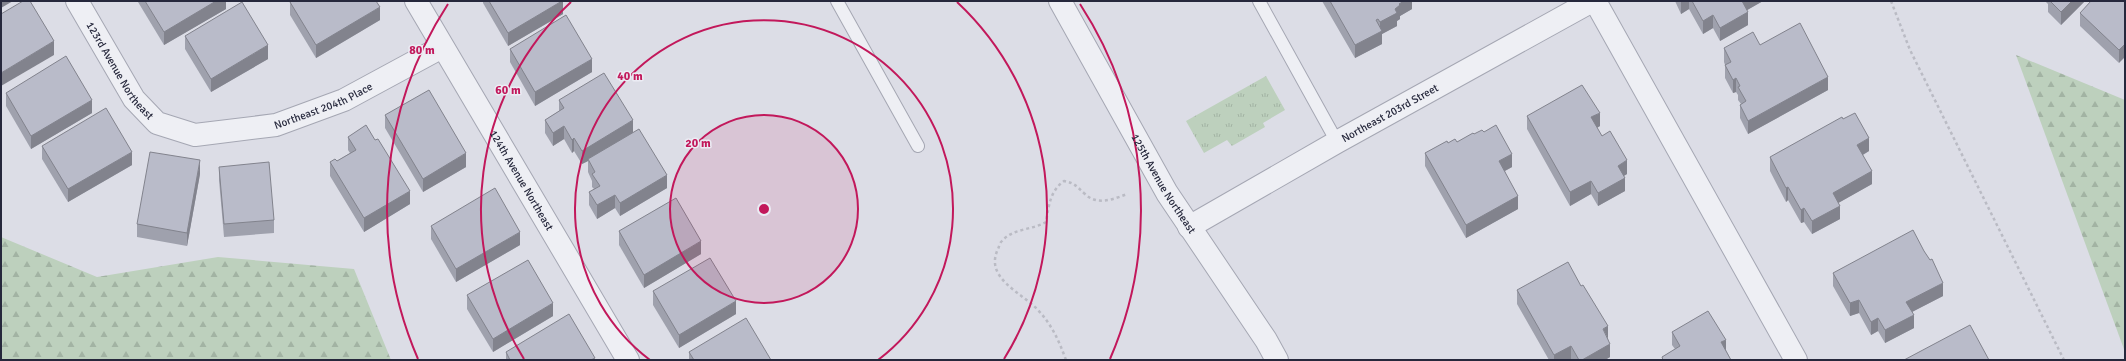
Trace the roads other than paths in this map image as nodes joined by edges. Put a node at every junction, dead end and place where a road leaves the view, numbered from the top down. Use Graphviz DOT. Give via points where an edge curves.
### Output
graph roads {
  1 [pos="77,1"];
  2 [pos="416,1"];
  3 [pos="837,1"];
  4 [pos="1060,1"];
  5 [pos="1259,1"];
  6 [pos="1594,1"];
  7 [pos="442,47"];
  8 [pos="196,135"];
  9 [pos="1337,142"];
  10 [pos="918,146"];
  11 [pos="1189,227"];
  12 [pos="628,360"];
  13 [pos="1277,360"];
  14 [pos="1796,360"];
  1 -- 8 [label="street, 123rd Avenue Northeast" via="134,99 157,123"];
  2 -- 7 [label="street, 124th Avenue Northeast"];
  3 -- 10 [label="lane"];
  4 -- 11 [label="street, 125th Avenue Northeast" via="1167,193"];
  5 -- 9 [label="lane"];
  6 -- 9 [label="street, Northeast 203rd Street"];
  6 -- 14 [label="street"];
  7 -- 8 [label="street, Northeast 204th Place" via="344,100 276,125"];
  7 -- 12 [label="street, 124th Avenue Northeast"];
  9 -- 11 [label="street, Northeast 203rd Street"];
  11 -- 13 [label="street, 125th Avenue Northeast"];
}
